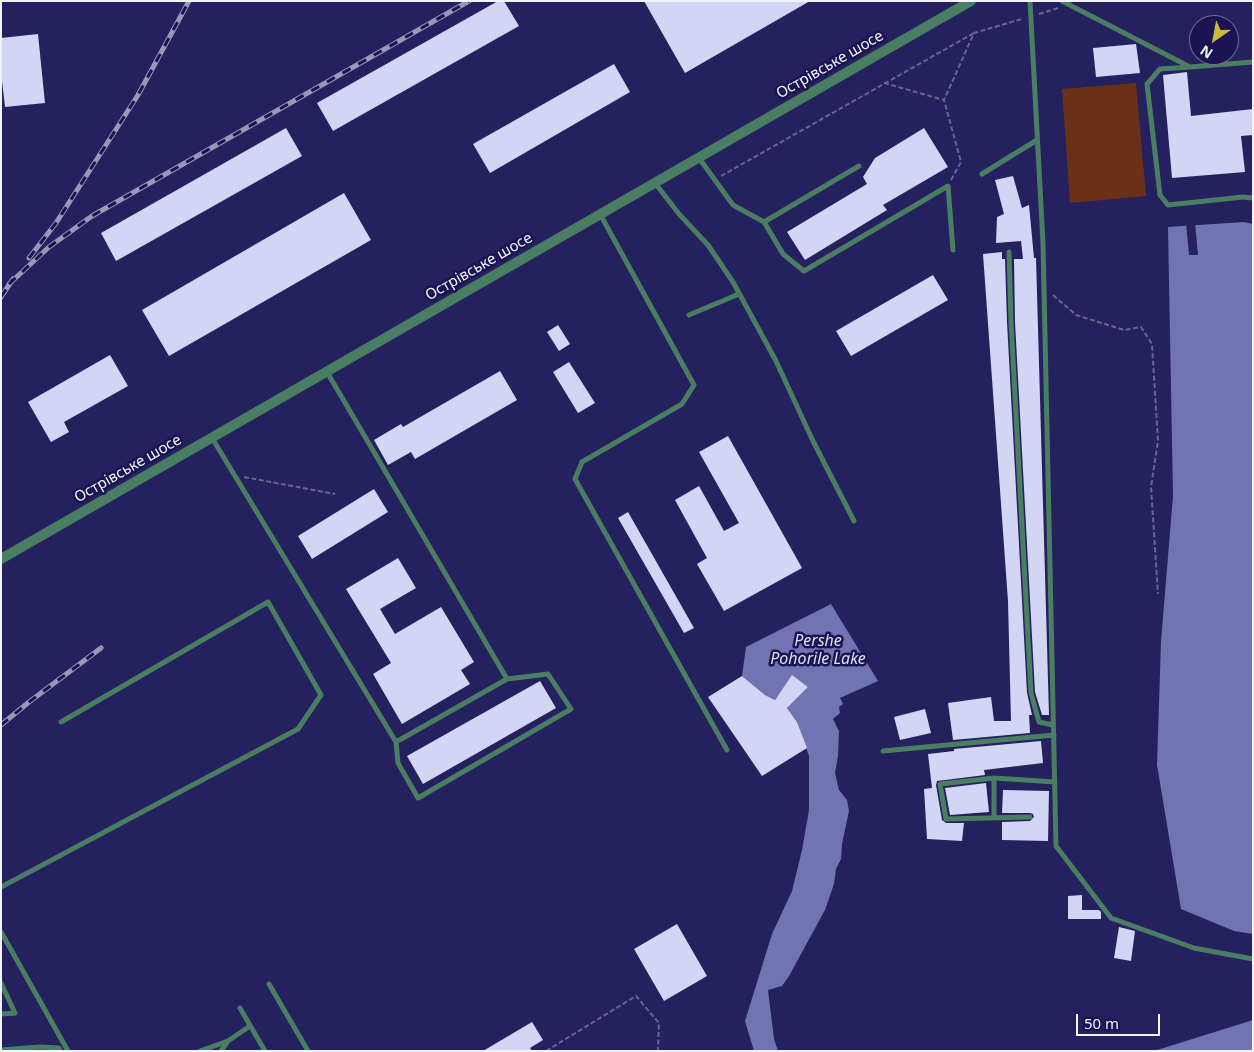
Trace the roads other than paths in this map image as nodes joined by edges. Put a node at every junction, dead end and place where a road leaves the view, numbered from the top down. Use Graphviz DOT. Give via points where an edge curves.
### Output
graph roads {
  1 [pos="971,1"];
  2 [pos="1030,1"];
  3 [pos="1065,2"];
  4 [pos="1253,62"];
  5 [pos="1190,67"];
  6 [pos="1037,140"];
  7 [pos="699,158"];
  8 [pos="860,166"];
  9 [pos="982,174"];
  10 [pos="654,183"];
  11 [pos="1253,198"];
  12 [pos="600,214"];
  13 [pos="764,222"];
  14 [pos="953,250"];
  15 [pos="1009,252"];
  16 [pos="739,294"];
  17 [pos="689,314"];
  18 [pos="327,372"];
  19 [pos="212,438"];
  20 [pos="854,520"];
  21 [pos="1,559"];
  22 [pos="507,679"];
  23 [pos="61,722"];
  24 [pos="1053,725"];
  25 [pos="1054,735"];
  26 [pos="396,742"];
  27 [pos="727,750"];
  28 [pos="883,751"];
  29 [pos="994,778"];
  30 [pos="1055,782"];
  31 [pos="1030,817"];
  32 [pos="994,818"];
  33 [pos="1,887"];
  34 [pos="1,932"];
  35 [pos="1253,959"];
  36 [pos="1,983"];
  37 [pos="269,984"];
  38 [pos="240,1008"];
  39 [pos="1,1014"];
  40 [pos="250,1026"];
  41 [pos="228,1041"];
  42 [pos="26,1049"];
  43 [pos="1,1050"];
  44 [pos="60,1051"];
  45 [pos="68,1051"];
  46 [pos="200,1051"];
  47 [pos="221,1051"];
  48 [pos="265,1051"];
  49 [pos="308,1051"];
  1 -- 7 [label="street, Острівське шосе"];
  2 -- 6 [label="lane"];
  3 -- 5 [label="lane"];
  4 -- 5 [label="lane"];
  5 -- 11 [label="lane" via="1160,69 1147,84 1160,195 1168,205"];
  6 -- 9 [label="lane"];
  6 -- 24 [label="lane" via="1044,287"];
  7 -- 10 [label="street, Острівське шосе"];
  7 -- 13 [label="lane" via="733,205"];
  8 -- 13 [label="lane"];
  10 -- 12 [label="street, Острівське шосе"];
  10 -- 16 [label="lane" via="708,245"];
  12 -- 18 [label="street, Острівське шосе"];
  12 -- 27 [label="lane" via="694,385 682,404 582,462 575,479"];
  13 -- 14 [label="lane" via="783,254 804,271 948,186"];
  15 -- 24 [label="lane" via="1031,693 1039,722"];
  16 -- 17 [label="lane"];
  16 -- 20 [label="lane" via="776,361"];
  18 -- 19 [label="street, Острівське шосе"];
  18 -- 22 [label="lane"];
  19 -- 21 [label="street, Острівське шосе"];
  19 -- 26 [label="lane"];
  22 -- 26 [label="lane"];
  22 -- 26 [label="lane" via="548,674 571,709 418,798 398,763"];
  23 -- 33 [label="lane" via="268,602 321,695 298,730"];
  24 -- 25 [label="lane"];
  25 -- 28 [label="lane"];
  25 -- 30 [label="lane"];
  29 -- 30 [label="lane"];
  29 -- 32 [label="lane"];
  29 -- 32 [label="lane" via="940,784 946,819"];
  30 -- 35 [label="lane" via="1056,846 1111,918 1194,948"];
  31 -- 32 [label="lane"];
  34 -- 45 [label="lane"];
  36 -- 39 [label="lane" via="15,1013"];
  37 -- 49 [label="lane"];
  38 -- 40 [label="lane"];
  40 -- 41 [label="lane"];
  40 -- 48 [label="lane"];
  41 -- 46 [label="lane"];
  41 -- 47 [label="lane"];
  42 -- 43 [label="lane"];
  42 -- 44 [label="lane" via="59,1048"];
}
